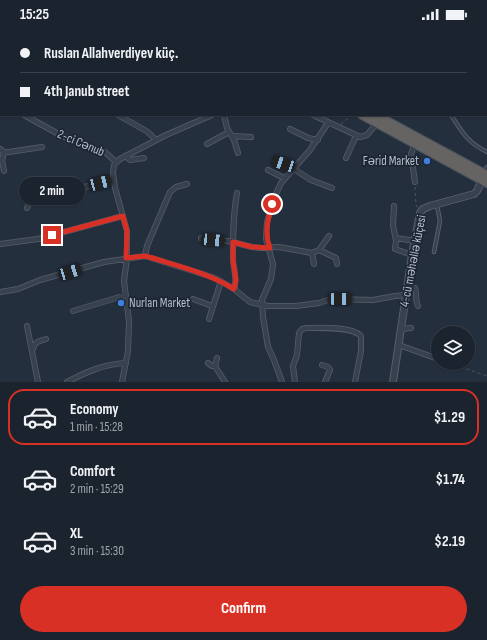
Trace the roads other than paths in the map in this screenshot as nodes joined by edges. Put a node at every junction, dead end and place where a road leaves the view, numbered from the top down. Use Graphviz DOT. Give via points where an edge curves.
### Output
graph roads {
  1 [pos="26,116"];
  2 [pos="120,116"];
  3 [pos="224,116"];
  4 [pos="315,116"];
  5 [pos="366,116"];
  6 [pos="453,116"];
  7 [pos="203,117"];
  8 [pos="376,119"];
  9 [pos="328,123"];
  10 [pos="290,130"];
  11 [pos="230,134"];
  12 [pos="356,136"];
  13 [pos="251,137"];
  14 [pos="156,140"];
  15 [pos="318,140"];
  16 [pos="415,143"];
  17 [pos="207,144"];
  18 [pos="42,147"];
  19 [pos="2,150"];
  20 [pos="487,152"];
  21 [pos="238,153"];
  22 [pos="125,156"];
  23 [pos="144,158"];
  24 [pos="346,158"];
  25 [pos="276,161"];
  26 [pos="116,162"];
  27 [pos="294,169"];
  28 [pos="268,170"];
  29 [pos="4,171"];
  30 [pos="485,176"];
  31 [pos="284,178"];
  32 [pos="114,179"];
  33 [pos="414,182"];
  34 [pos="187,184"];
  35 [pos="332,188"];
  36 [pos="237,193"];
  37 [pos="436,205"];
  38 [pos="394,206"];
  39 [pos="28,208"];
  40 [pos="123,216"];
  41 [pos="329,236"];
  42 [pos="201,238"];
  43 [pos="396,238"];
  44 [pos="415,240"];
  45 [pos="233,242"];
  46 [pos="0,244"];
  47 [pos="270,248"];
  48 [pos="319,250"];
  49 [pos="434,252"];
  50 [pos="312,253"];
  51 [pos="412,255"];
  52 [pos="145,256"];
  53 [pos="126,258"];
  54 [pos="314,264"];
  55 [pos="337,264"];
  56 [pos="220,281"];
  57 [pos="407,286"];
  58 [pos="234,289"];
  59 [pos="0,292"];
  60 [pos="126,295"];
  61 [pos="406,295"];
  62 [pos="193,299"];
  63 [pos="262,305"];
  64 [pos="212,306"];
  65 [pos="418,306"];
  66 [pos="73,311"];
  67 [pos="208,319"];
  68 [pos="27,326"];
  69 [pos="411,328"];
  70 [pos="402,329"];
  71 [pos="46,340"];
  72 [pos="399,345"];
  73 [pos="32,350"];
  74 [pos="431,356"];
  75 [pos="217,358"];
  76 [pos="208,362"];
  77 [pos="126,363"];
  78 [pos="322,365"];
  79 [pos="215,366"];
  80 [pos="76,380"];
  81 [pos="124,381"];
  82 [pos="38,382"];
  83 [pos="67,382"];
  84 [pos="225,382"];
  85 [pos="282,382"];
  86 [pos="295,382"];
  87 [pos="325,382"];
  88 [pos="355,382"];
  89 [pos="393,382"];
  1 -- 26 [label="street, 2-ci Cənub" via="69,140 106,152"];
  2 -- 14 [label="street" via="148,132"];
  3 -- 11 [label="street"];
  4 -- 9 [label="street"];
  5 -- 8 [label="highway"];
  6 -- 20 [label="lane" via="468,139"];
  7 -- 14 [label="street"];
  8 -- 12 [label="street" via="367,135"];
  8 -- 16 [label="highway"];
  8 -- 30 [label="highway"];
  9 -- 12 [label="street"];
  9 -- 15 [label="street"];
  10 -- 15 [label="street"];
  11 -- 13 [label="street"];
  11 -- 17 [label="street"];
  11 -- 21 [label="street"];
  12 -- 24 [label="street"];
  14 -- 22 [label="street"];
  15 -- 27 [label="street"];
  16 -- 30 [label="highway"];
  16 -- 33 [label="street" via="411,154"];
  18 -- 19 [label="street"];
  19 -- 29 [label="street"];
  22 -- 23 [label="street" via="130,160"];
  22 -- 26 [label="street"];
  25 -- 27 [label="street"];
  26 -- 32 [label="street" via="113,169"];
  27 -- 31 [label="street"];
  27 -- 35 [label="street" via="311,180"];
  28 -- 31 [label="street"];
  30 -- 37 [label="street, 4-cü məhəllə küçesi" via="474,194"];
  31 -- 47 [label="street" via="267,222 266,236"];
  32 -- 39 [label="street" via="30,202"];
  32 -- 40 [label="street"];
  34 -- 52 [label="street" via="170,192"];
  36 -- 45 [label="street"];
  37 -- 44 [label="street, 4-cü məhəllə küçesi" via="421,211"];
  37 -- 49 [label="lane" via="440,221"];
  38 -- 43 [label="street" via="393,225"];
  40 -- 46 [label="street" via="38,239"];
  40 -- 53 [label="street" via="127,231"];
  41 -- 48 [label="street"];
  42 -- 45 [label="street"];
  43 -- 44 [label="street"];
  43 -- 51 [label="street" via="395,249"];
  44 -- 51 [label="street, 4-cü məhəllə küçesi"];
  45 -- 47 [label="street"];
  45 -- 58 [label="street" via="236,280"];
  47 -- 50 [label="street" via="279,247"];
  47 -- 63 [label="street" via="272,271"];
  48 -- 50 [label="street"];
  48 -- 55 [label="street" via="336,258"];
  50 -- 54 [label="street"];
  51 -- 57 [label="street, 4-cü məhəllə küçesi"];
  52 -- 53 [label="street"];
  52 -- 56 [label="street"];
  53 -- 59 [label="street" via="84,267 18,289"];
  53 -- 60 [label="street"];
  56 -- 58 [label="street"];
  56 -- 64 [label="street"];
  57 -- 61 [label="street, 4-cü məhəllə küçesi"];
  57 -- 65 [label="street" via="415,288"];
  58 -- 63 [label="street" via="250,302"];
  60 -- 66 [label="street"];
  60 -- 77 [label="street" via="129,321"];
  61 -- 63 [label="street" via="373,300 331,299 296,306"];
  61 -- 70 [label="street, 4-cü məhəllə küçesi"];
  62 -- 64 [label="street"];
  63 -- 85 [label="street" via="267,342"];
  64 -- 67 [label="street"];
  68 -- 73 [label="street"];
  69 -- 70 [label="street"];
  70 -- 72 [label="street, 4-cü məhəllə küçesi"];
  71 -- 73 [label="street" via="34,344"];
  72 -- 74 [label="street"];
  72 -- 89 [label="street, 4-cü məhəllə küçesi"];
  73 -- 82 [label="street"];
  75 -- 79 [label="street"];
  76 -- 79 [label="street"];
  77 -- 80 [label="street" via="107,365"];
  77 -- 81 [label="street"];
  78 -- 87 [label="street" via="330,370"];
  79 -- 84 [label="street"];
  80 -- 83 [label="street"];
  86 -- 88 [label="street" via="293,366 299,333 306,328 358,332 361,336 361,351"];
}
